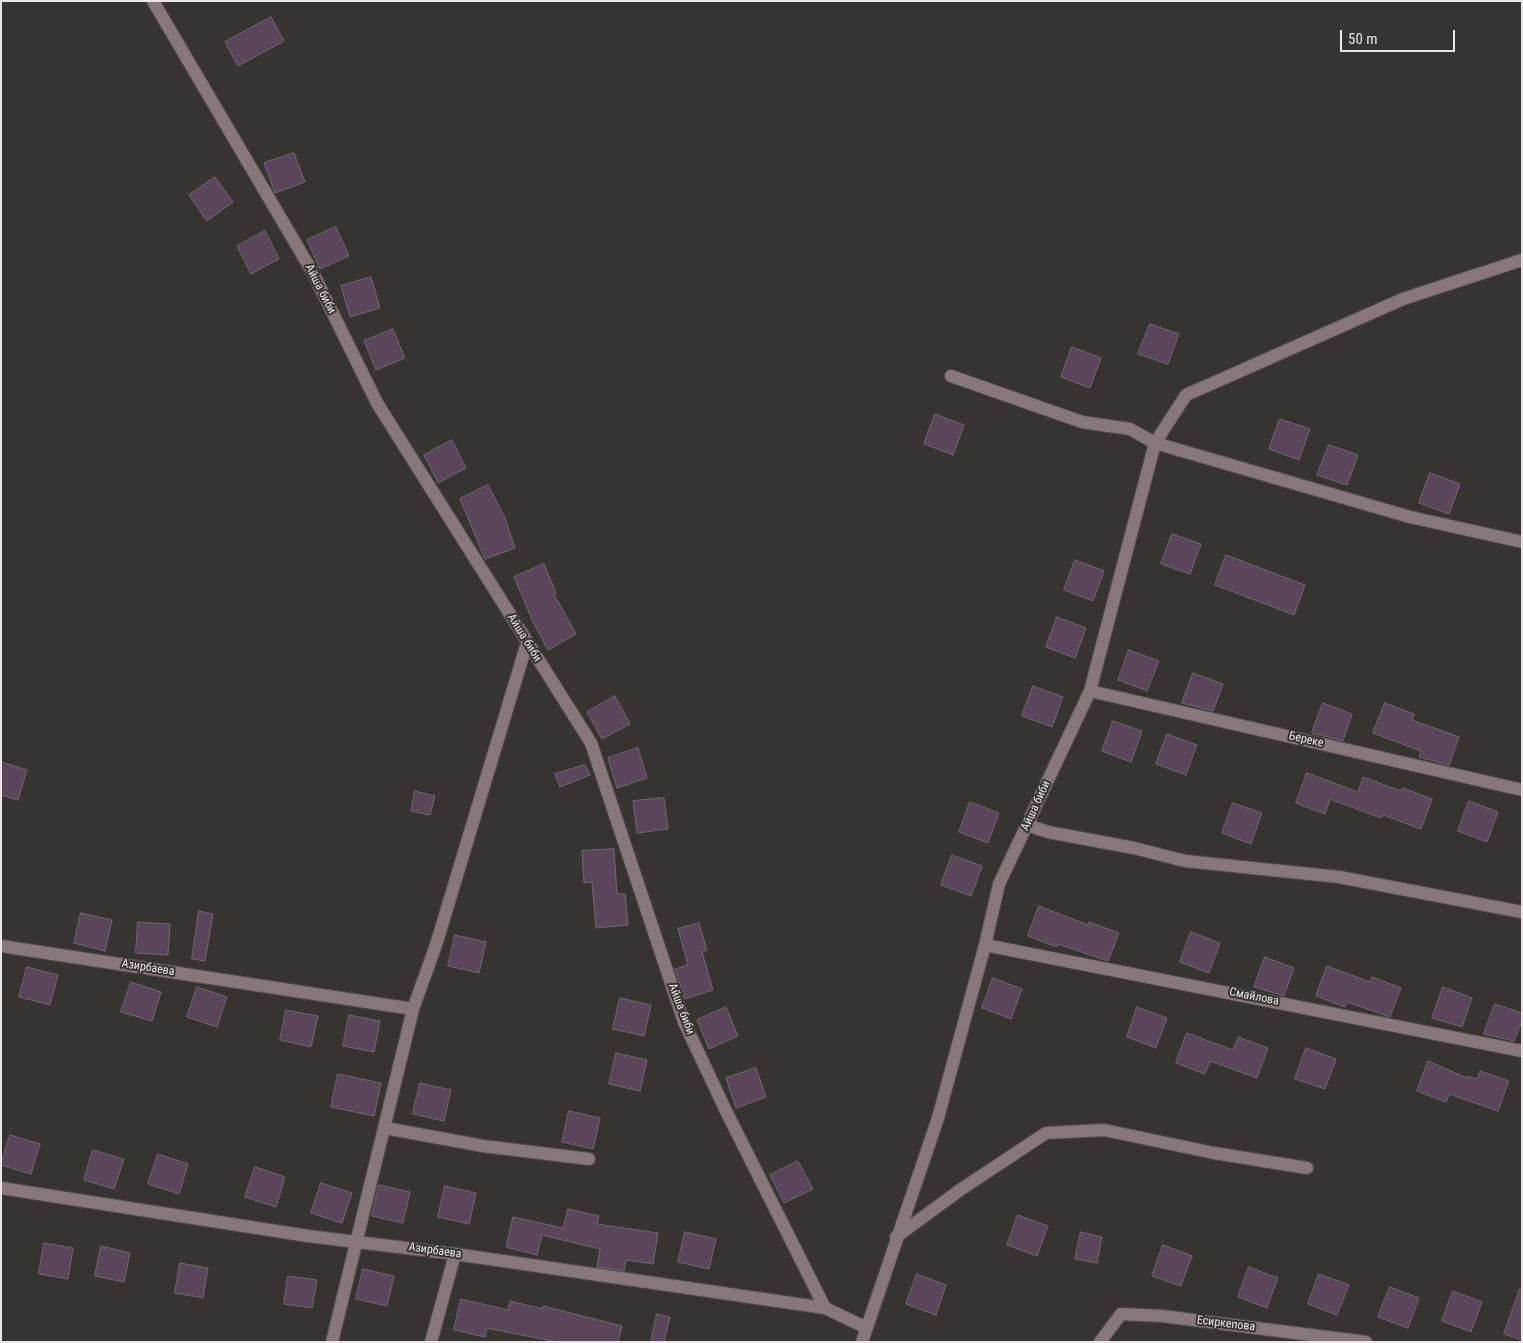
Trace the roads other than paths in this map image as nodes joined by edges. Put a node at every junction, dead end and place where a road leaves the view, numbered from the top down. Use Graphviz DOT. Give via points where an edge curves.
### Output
graph roads {
  1 [pos="153,1"];
  2 [pos="1522,260"];
  3 [pos="951,376"];
  4 [pos="1155,442"];
  5 [pos="1522,542"];
  6 [pos="527,643"];
  7 [pos="1090,691"];
  8 [pos="1522,790"];
  9 [pos="1027,825"];
  10 [pos="1522,912"];
  11 [pos="985,945"];
  12 [pos="1,946"];
  13 [pos="413,1009"];
  14 [pos="1522,1051"];
  15 [pos="385,1128"];
  16 [pos="589,1159"];
  17 [pos="1307,1168"];
  18 [pos="1,1188"];
  19 [pos="896,1238"];
  20 [pos="358,1241"];
  21 [pos="455,1254"];
  22 [pos="825,1308"];
  23 [pos="865,1327"];
  24 [pos="332,1342"];
  25 [pos="431,1342"];
  26 [pos="862,1342"];
  27 [pos="1100,1342"];
  28 [pos="1366,1342"];
  1 -- 6 [label="street, Айша биби" via="313,273 377,403"];
  2 -- 4 [label="street, Айша биби" via="1403,299 1186,395"];
  3 -- 4 [label="street" via="1082,422 1130,429"];
  4 -- 5 [label="street" via="1410,517"];
  4 -- 7 [label="street, Айша биби"];
  6 -- 13 [label="street" via="436,945"];
  6 -- 22 [label="street, Айша биби" via="591,743 684,1022"];
  7 -- 8 [label="street, Береке"];
  7 -- 9 [label="street, Айша биби"];
  9 -- 10 [label="street" via="1185,862 1338,877"];
  9 -- 11 [label="street, Айша биби" via="999,884"];
  11 -- 14 [label="street, Смайлова"];
  11 -- 19 [label="street, Айша биби" via="938,1118"];
  12 -- 13 [label="street, Азирбаева"];
  13 -- 15 [label="street"];
  15 -- 16 [label="street" via="483,1146"];
  15 -- 20 [label="street"];
  17 -- 19 [label="street" via="1104,1130 1046,1133 960,1190"];
  18 -- 20 [label="street, Азирбаева"];
  19 -- 23 [label="street, Айша биби"];
  20 -- 21 [label="street, Азирбаева"];
  20 -- 24 [label="street"];
  21 -- 22 [label="street, Азирбаева"];
  21 -- 25 [label="street"];
  22 -- 23 [label="street, Азирбаева"];
  23 -- 26 [label="street, Айша биби"];
  27 -- 28 [label="street, Есиркепова" via="1120,1314 1162,1316"];
}
